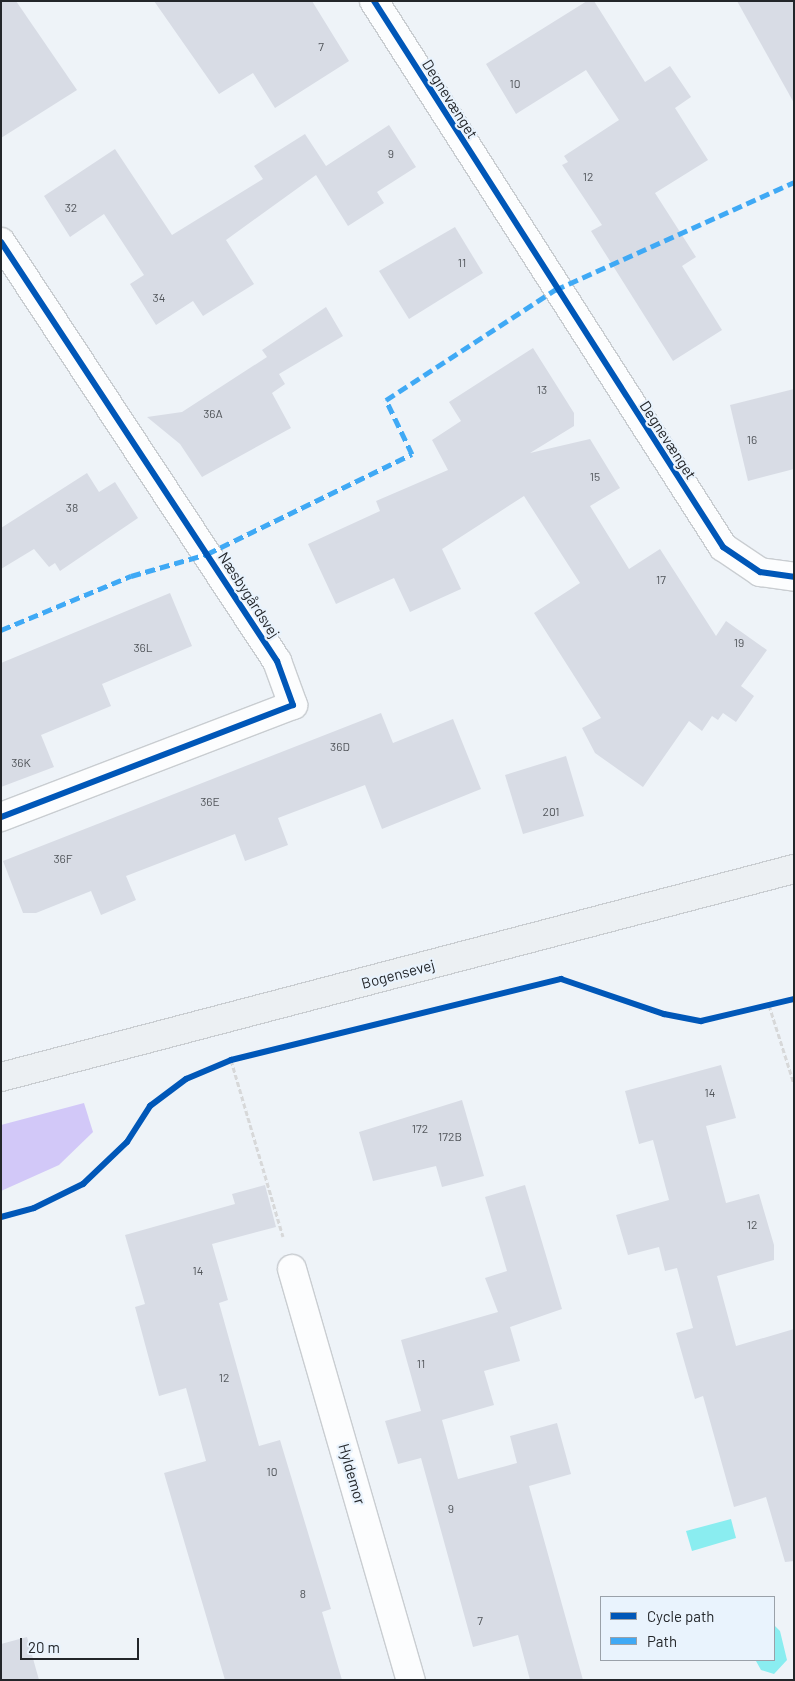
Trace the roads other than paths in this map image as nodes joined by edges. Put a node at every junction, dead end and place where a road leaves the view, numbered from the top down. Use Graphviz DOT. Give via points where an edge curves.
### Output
graph roads {
  1 [pos="374,1"];
  2 [pos="1,242"];
  3 [pos="794,577"];
  4 [pos="1,817"];
  5 [pos="794,868"];
  6 [pos="1,1077"];
  7 [pos="292,1269"];
  8 [pos="411,1680"];
  1 -- 3 [label="street, Degnevænget" via="723,547 760,572"];
  2 -- 4 [label="street, Næsbygårdsvej" via="277,661 293,704"];
  5 -- 6 [label="main road, Bogensevej"];
  7 -- 8 [label="street, Hyldemor"];
}
